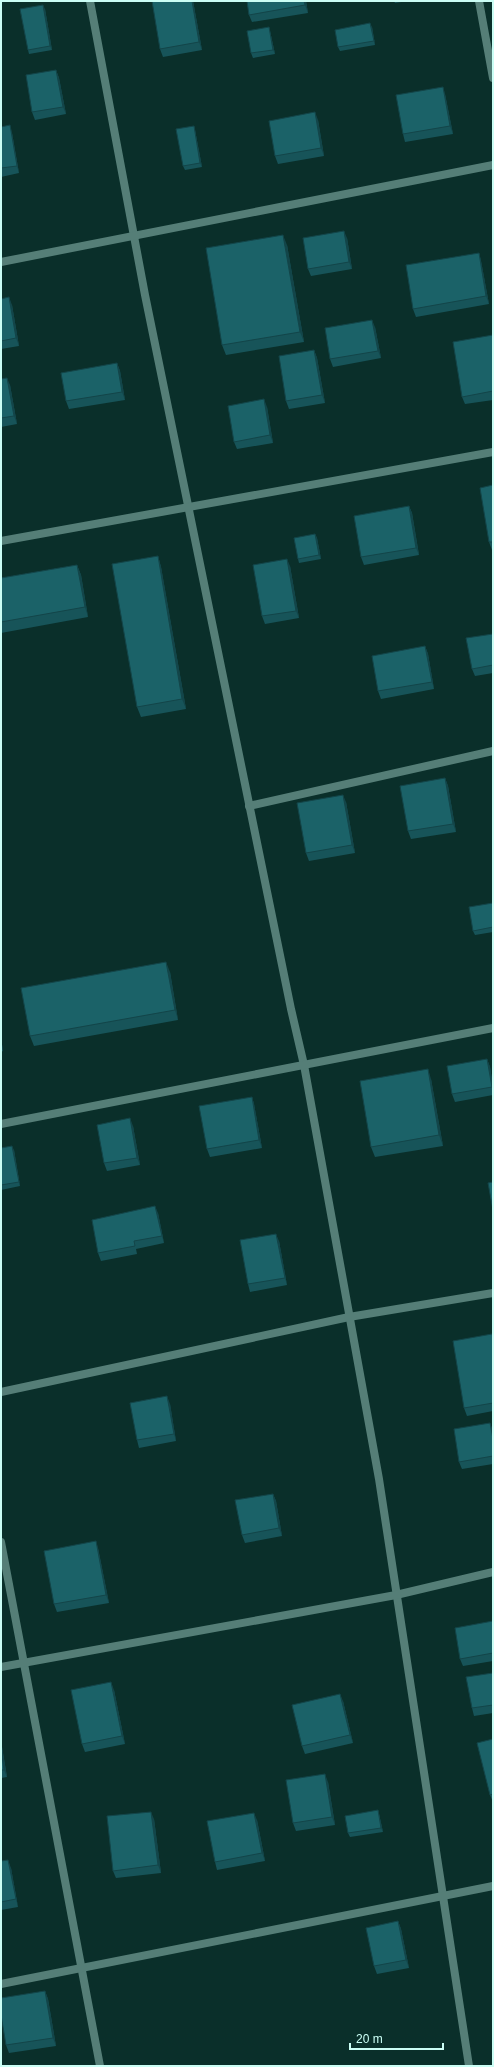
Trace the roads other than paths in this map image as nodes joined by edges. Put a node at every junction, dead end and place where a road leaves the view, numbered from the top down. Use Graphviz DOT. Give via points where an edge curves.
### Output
graph roads {
  1 [pos="90,1"];
  2 [pos="479,1"];
  3 [pos="493,78"];
  4 [pos="493,165"];
  5 [pos="134,236"];
  6 [pos="1,262"];
  7 [pos="493,452"];
  8 [pos="189,508"];
  9 [pos="1,540"];
  10 [pos="493,751"];
  11 [pos="249,806"];
  12 [pos="493,1028"];
  13 [pos="304,1065"];
  14 [pos="1,1124"];
  15 [pos="493,1293"];
  16 [pos="349,1317"];
  17 [pos="1,1392"];
  18 [pos="1,1542"];
  19 [pos="493,1572"];
  20 [pos="396,1595"];
  21 [pos="24,1663"];
  22 [pos="1,1667"];
  23 [pos="493,1886"];
  24 [pos="442,1896"];
  25 [pos="80,1968"];
  26 [pos="1,1984"];
  27 [pos="100,2066"];
  28 [pos="469,2066"];
  1 -- 5 [label="street"];
  2 -- 3 [label="street"];
  4 -- 5 [label="street"];
  5 -- 6 [label="street"];
  5 -- 8 [label="street"];
  7 -- 8 [label="street"];
  8 -- 9 [label="street"];
  8 -- 11 [label="street"];
  10 -- 11 [label="street"];
  11 -- 13 [label="street"];
  12 -- 13 [label="street"];
  13 -- 14 [label="street"];
  13 -- 16 [label="street"];
  15 -- 16 [label="street"];
  16 -- 17 [label="street"];
  16 -- 20 [label="street" via="379,1479"];
  18 -- 21 [label="street"];
  19 -- 20 [label="street"];
  20 -- 21 [label="street"];
  20 -- 24 [label="street"];
  21 -- 22 [label="street"];
  21 -- 25 [label="street"];
  23 -- 24 [label="street"];
  24 -- 25 [label="street"];
  24 -- 28 [label="street"];
  25 -- 26 [label="street"];
  25 -- 27 [label="street"];
}
